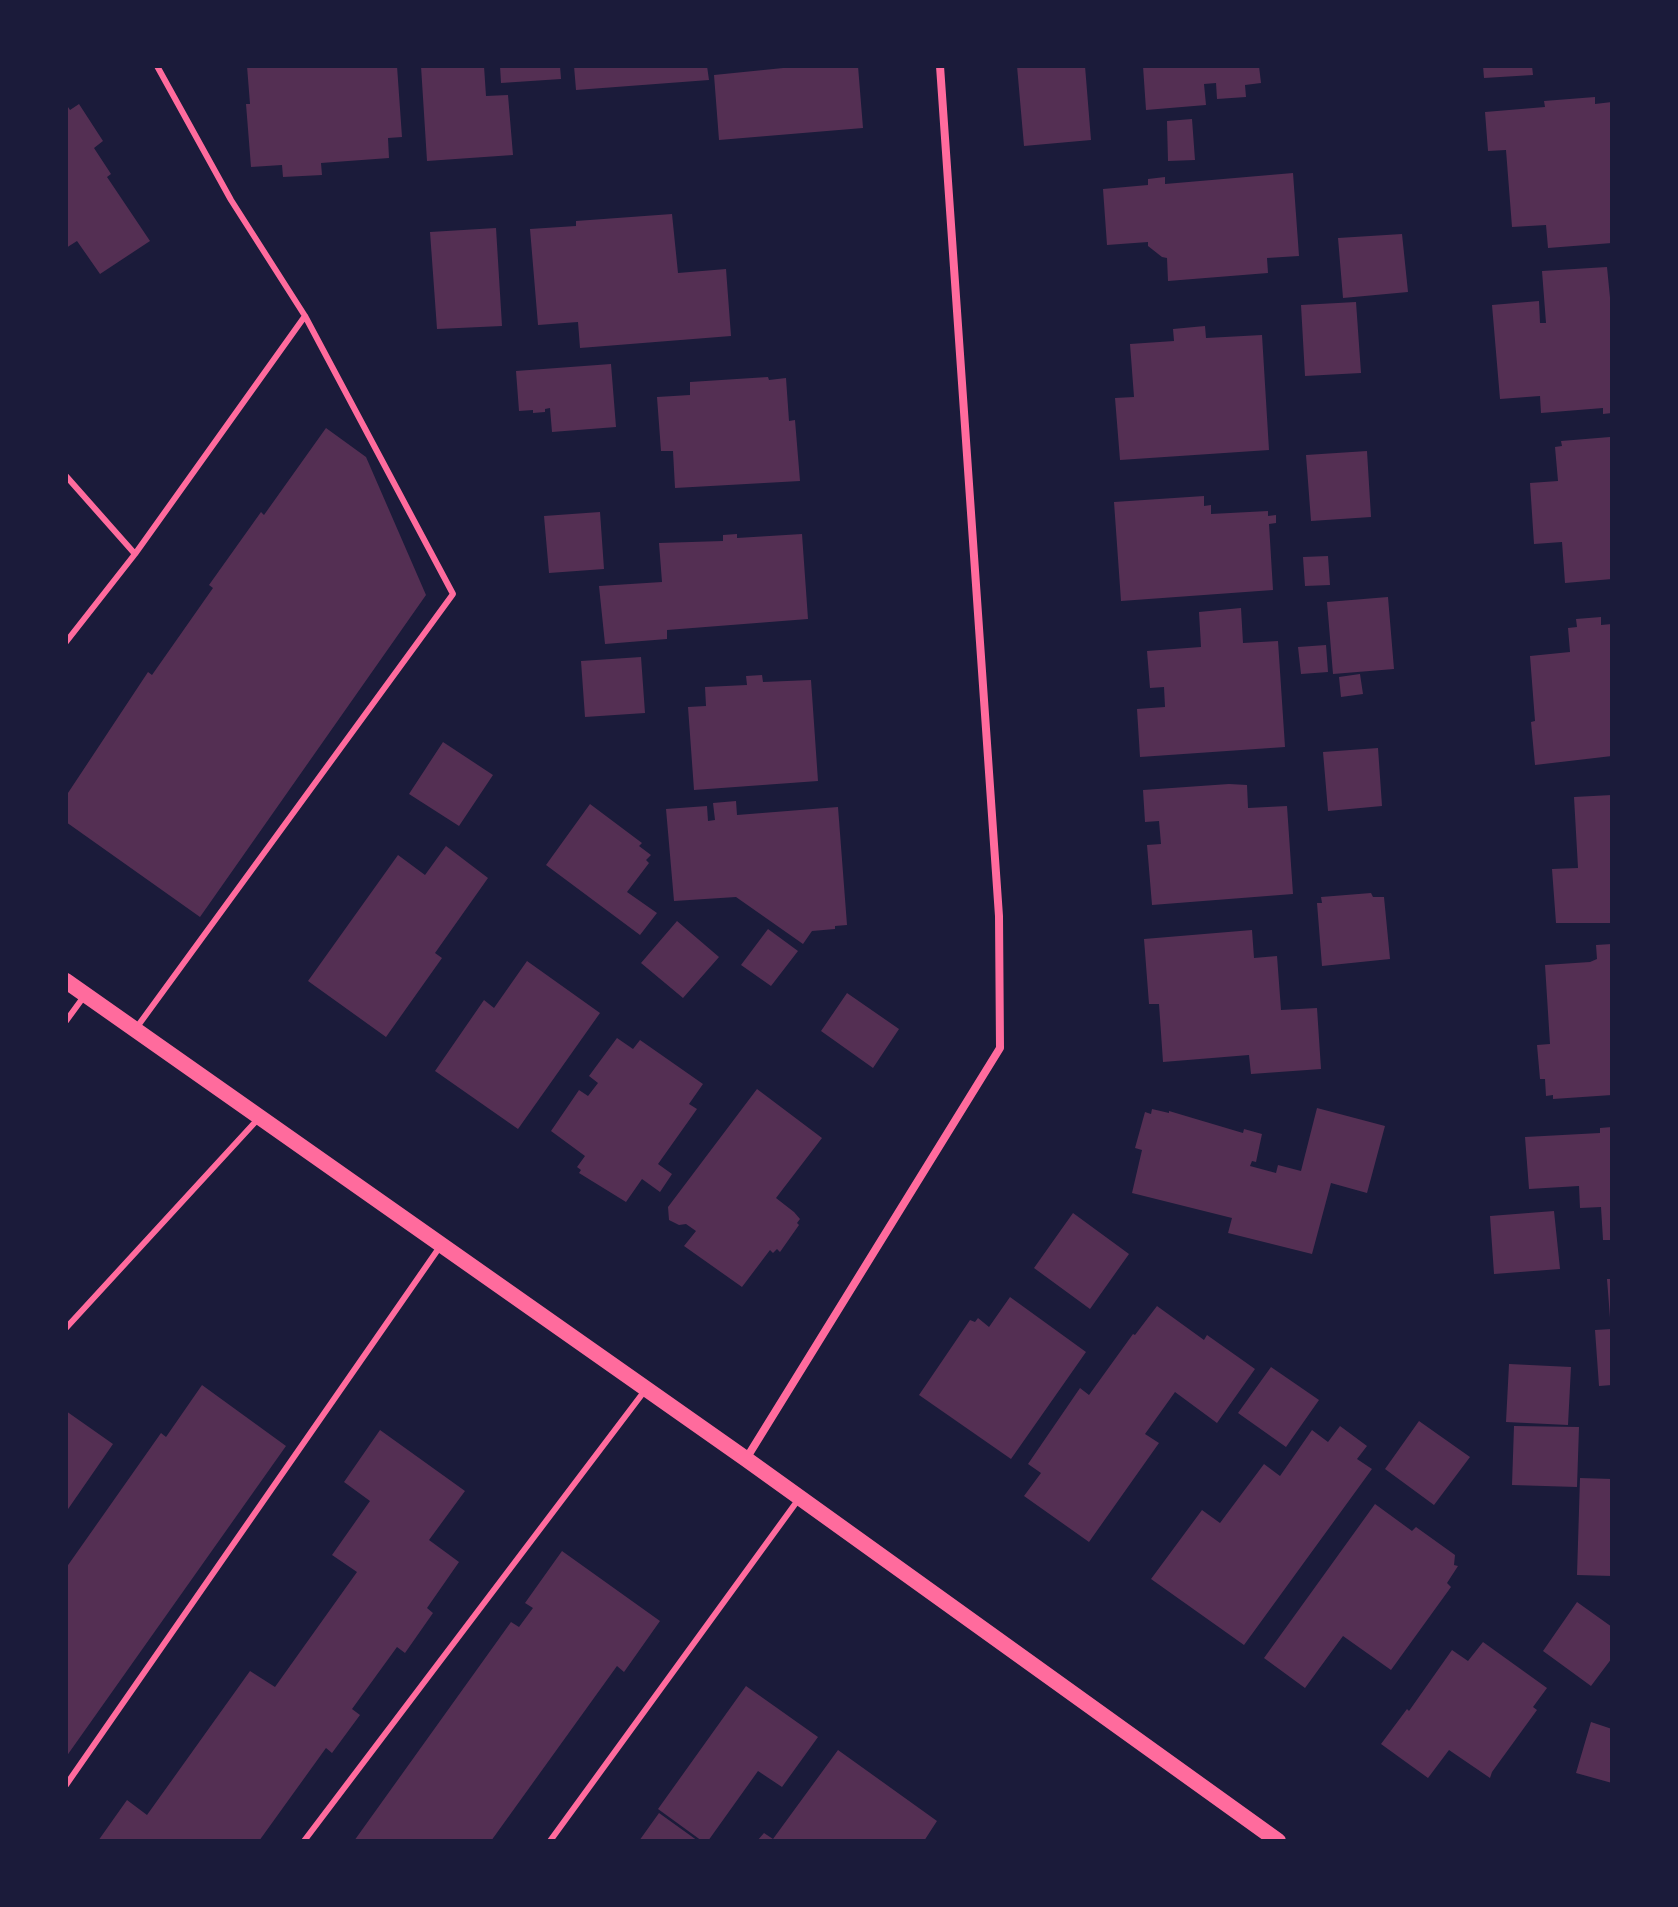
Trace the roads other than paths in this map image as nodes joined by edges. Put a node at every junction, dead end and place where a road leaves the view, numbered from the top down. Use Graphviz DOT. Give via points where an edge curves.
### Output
graph roads {
  1 [pos="157,66"];
  2 [pos="940,66"];
  3 [pos="305,316"];
  4 [pos="66,476"];
  5 [pos="135,554"];
  6 [pos="66,642"];
  7 [pos="66,981"];
  8 [pos="85,995"];
  9 [pos="66,1021"];
  10 [pos="135,1030"];
  11 [pos="260,1117"];
  12 [pos="441,1245"];
  13 [pos="68,1328"];
  14 [pos="646,1389"];
  15 [pos="746,1459"];
  16 [pos="800,1497"];
  17 [pos="66,1785"];
  18 [pos="304,1841"];
  19 [pos="550,1841"];
  20 [pos="1278,1841"];
  1 -- 3 [label="lane" via="231,200"];
  2 -- 15 [label="street" via="999,916 1000,1048"];
  3 -- 5 [label="lane"];
  3 -- 10 [label="lane" via="453,594"];
  4 -- 5 [label="lane"];
  5 -- 6 [label="lane"];
  7 -- 8 [label="main road"];
  8 -- 9 [label="lane"];
  8 -- 10 [label="main road"];
  10 -- 11 [label="main road"];
  11 -- 12 [label="main road"];
  11 -- 13 [label="lane"];
  12 -- 14 [label="main road"];
  12 -- 17 [label="lane"];
  14 -- 15 [label="main road"];
  14 -- 18 [label="lane"];
  15 -- 16 [label="main road"];
  16 -- 19 [label="lane"];
  16 -- 20 [label="main road"];
}
